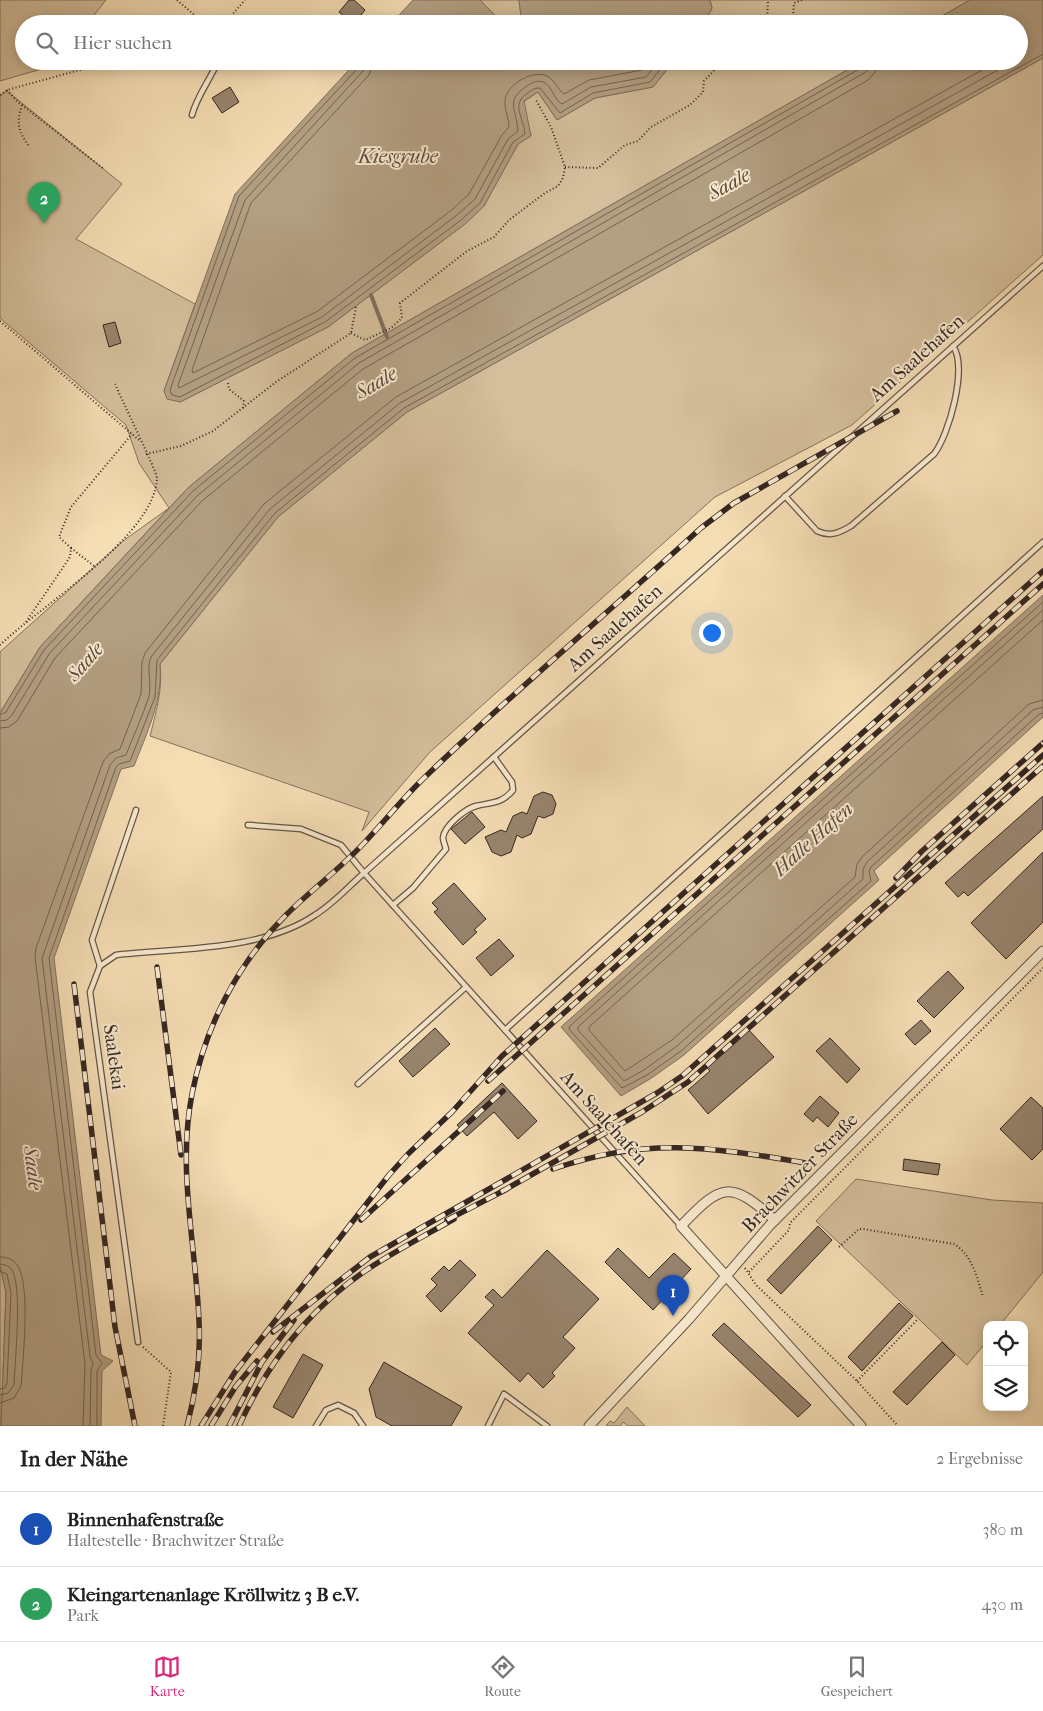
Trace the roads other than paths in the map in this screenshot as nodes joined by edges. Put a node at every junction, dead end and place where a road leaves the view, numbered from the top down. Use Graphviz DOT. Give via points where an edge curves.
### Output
graph roads {
  1 [pos="214,70"];
  2 [pos="192,116"];
  3 [pos="1043,266"];
  4 [pos="953,346"];
  5 [pos="785,496"];
  6 [pos="1043,542"];
  7 [pos="494,757"];
  8 [pos="136,810"];
  9 [pos="248,825"];
  10 [pos="364,873"];
  11 [pos="393,905"];
  12 [pos="1043,952"];
  13 [pos="100,966"];
  14 [pos="466,987"];
  15 [pos="505,1030"];
  16 [pos="358,1084"];
  17 [pos="776,1220"];
  18 [pos="681,1226"];
  19 [pos="726,1276"];
  20 [pos="138,1342"];
  21 [pos="316,1426"];
  22 [pos="362,1426"];
  23 [pos="488,1426"];
  24 [pos="548,1426"];
  25 [pos="589,1426"];
  26 [pos="861,1426"];
  1 -- 2 [label="lane" via="195,103"];
  3 -- 4 [label="lane, Am Saalehafen"];
  4 -- 5 [label="lane, Am Saalehafen"];
  4 -- 5 [label="lane" via="958,354 958,365 950,419 943,441 934,454 851,526 836,534 817,531"];
  5 -- 7 [label="lane, Am Saalehafen"];
  6 -- 15 [label="lane"];
  7 -- 10 [label="lane, Am Saalehafen"];
  7 -- 11 [label="lane" via="512,782 513,790 507,798 492,805 474,806 458,818 445,831 446,849"];
  8 -- 13 [label="lane" via="92,940"];
  9 -- 10 [label="lane" via="301,829 341,845"];
  10 -- 11 [label="lane, Am Saalehafen"];
  10 -- 13 [label="lane" via="315,915 264,939 116,956"];
  11 -- 14 [label="lane, Am Saalehafen"];
  12 -- 17 [label="street, Brachwitzer Straße"];
  13 -- 20 [label="lane, Saalekai" via="90,992"];
  14 -- 15 [label="lane, Am Saalehafen"];
  14 -- 16 [label="lane"];
  15 -- 18 [label="lane, Am Saalehafen"];
  17 -- 18 [label="street" via="744,1195 724,1192 708,1200"];
  17 -- 19 [label="street, Brachwitzer Straße"];
  18 -- 19 [label="street"];
  19 -- 25 [label="street, Brachwitzer Straße"];
  19 -- 26 [label="street"];
  21 -- 22 [label="lane" via="326,1410 338,1405 354,1412"];
  23 -- 24 [label="lane" via="504,1394"];
}
